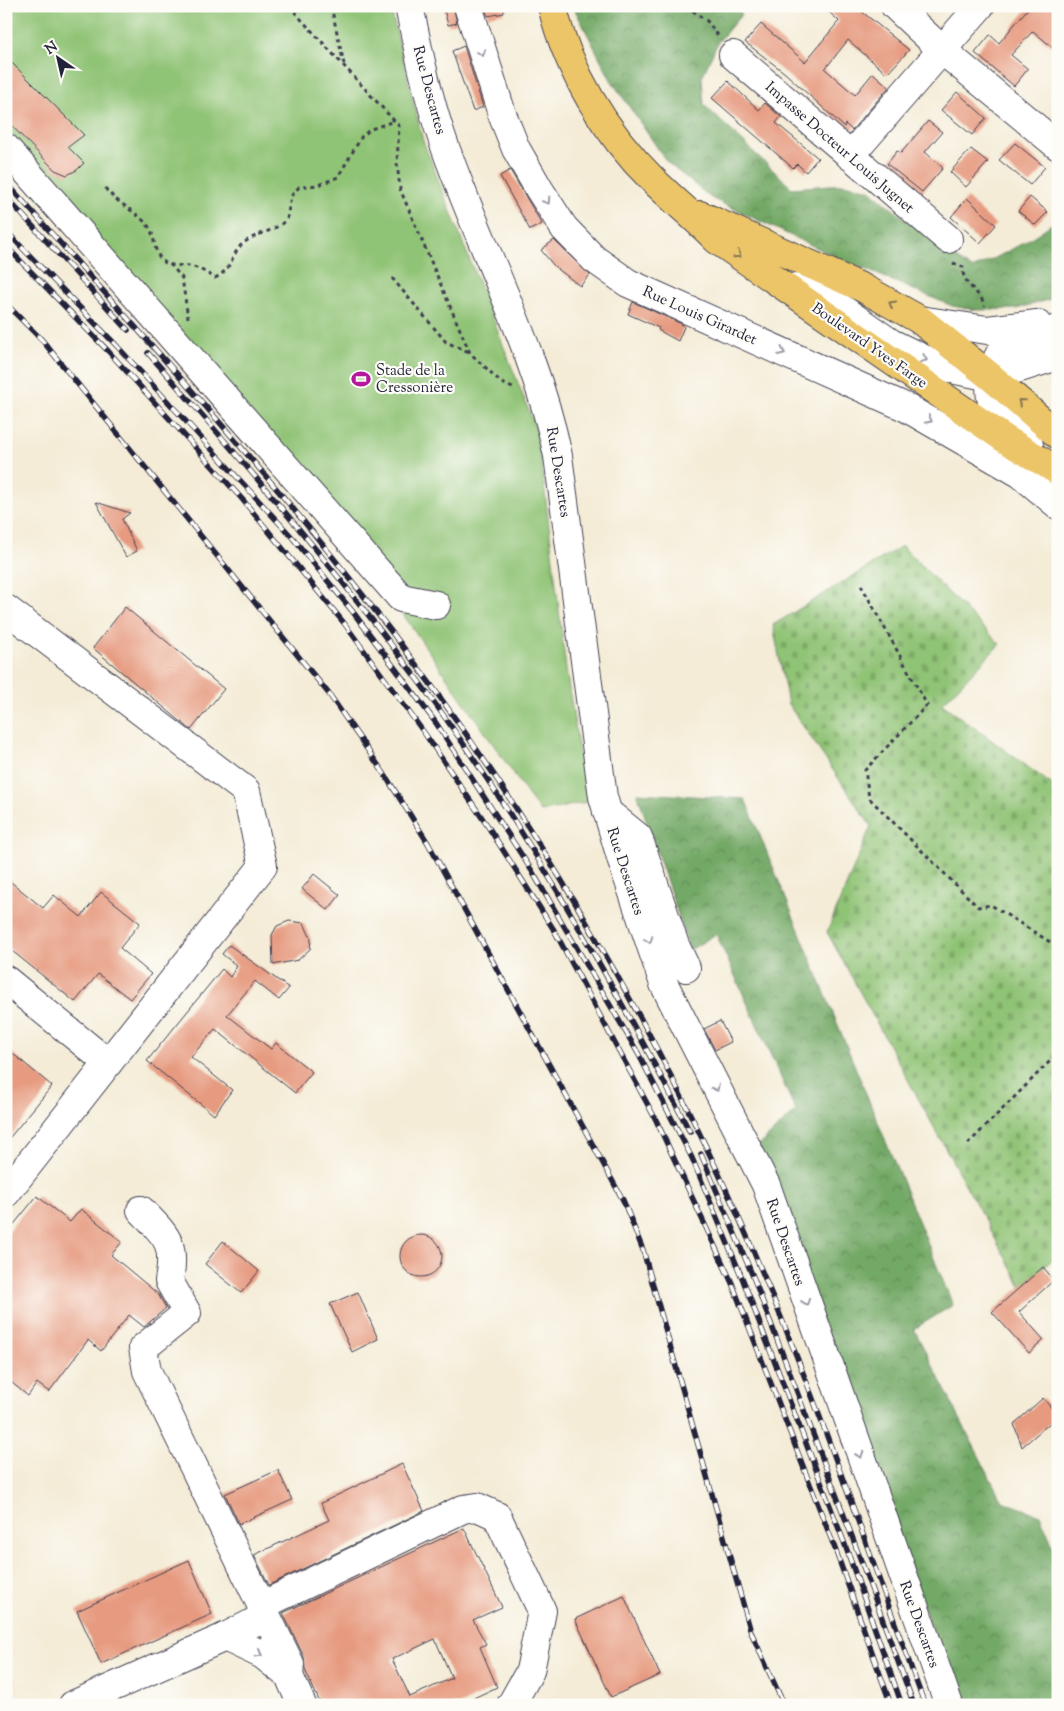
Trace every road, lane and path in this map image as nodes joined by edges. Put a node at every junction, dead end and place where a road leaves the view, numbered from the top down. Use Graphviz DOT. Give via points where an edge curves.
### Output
graph roads {
  1 [pos="289,6"];
  2 [pos="331,6"];
  3 [pos="408,6"];
  4 [pos="468,6"];
  5 [pos="552,6"];
  6 [pos="686,6"];
  7 [pos="894,6"];
  8 [pos="980,6"];
  9 [pos="942,50"];
  10 [pos="733,55"];
  11 [pos="344,64"];
  12 [pos="394,121"];
  13 [pos="1058,146"];
  14 [pos="6,148"];
  15 [pos="850,156"];
  16 [pos="105,188"];
  17 [pos="689,211"];
  18 [pos="947,249"];
  19 [pos="170,264"];
  20 [pos="392,278"];
  21 [pos="774,278"];
  22 [pos="986,314"];
  23 [pos="920,320"];
  24 [pos="1058,320"];
  25 [pos="189,325"];
  26 [pos="1058,329"];
  27 [pos="470,353"];
  28 [pos="1058,356"];
  29 [pos="991,377"];
  30 [pos="539,385"];
  31 [pos="1058,434"];
  32 [pos="1058,469"];
  33 [pos="1058,505"];
  34 [pos="861,585"];
  35 [pos="436,605"];
  36 [pos="6,609"];
  37 [pos="607,812"];
  38 [pos="1058,947"];
  39 [pos="686,968"];
  40 [pos="6,980"];
  41 [pos="1058,1053"];
  42 [pos="108,1063"];
  43 [pos="968,1144"];
  44 [pos="6,1192"];
  45 [pos="141,1210"];
  46 [pos="264,1611"];
  47 [pos="225,1637"];
  48 [pos="289,1676"];
  49 [pos="73,1705"];
  50 [pos="302,1705"];
  51 [pos="512,1705"];
  52 [pos="949,1705"];
  1 -- 11 [label="path"];
  2 -- 11 [label="path"];
  3 -- 30 [label="street, Rue Descartes" via="440,135"];
  4 -- 33 [label="street, Rue Louis Girardet, one-way" via="516,149 564,228 594,259 628,283 905,407 1022,474"];
  5 -- 17 [label="main road, Boulevard Yves Farge" via="566,50 606,124 652,179"];
  6 -- 10 [label="path" via="706,21"];
  7 -- 9 [label="street"];
  8 -- 9 [label="street"];
  9 -- 13 [label="street"];
  9 -- 15 [label="street"];
  10 -- 15 [label="street, Impasse Docteur Louis Jugnet"];
  11 -- 12 [label="path"];
  12 -- 19 [label="path" via="371,129 362,136 338,177 318,185 299,187 291,196 287,219 281,226 243,242 230,267 222,274 215,278 204,270"];
  12 -- 27 [label="path" via="398,126 400,189"];
  14 -- 35 [label="street" via="401,598"];
  15 -- 18 [label="street, Impasse Docteur Louis Jugnet"];
  16 -- 19 [label="path" via="118,202 142,218 151,230 157,255"];
  17 -- 21 [label="main road, Boulevard Yves Farge, one-way" via="717,240"];
  23 -- 17 [label="main road, Boulevard Yves Farge, one-way" via="863,288"];
  18 -- 22 [label="path" via="963,267 963,275 980,295"];
  19 -- 25 [label="path" via="182,278"];
  20 -- 27 [label="path" via="446,342"];
  21 -- 29 [label="street, one-way" via="832,302 892,343 924,359"];
  21 -- 32 [label="main road, Boulevard Yves Farge" via="1005,440"];
  23 -- 24 [label="street" via="987,330"];
  23 -- 29 [label="main road, Boulevard Yves Farge"];
  26 -- 29 [label="street" via="1012,344 999,353"];
  27 -- 30 [label="path" via="502,383 517,390"];
  28 -- 29 [label="street"];
  31 -- 29 [label="main road, Boulevard Yves Farge, one-way"];
  29 -- 32 [label="street" via="988,388 990,400 1007,427"];
  30 -- 37 [label="street, Rue Descartes" via="558,456"];
  34 -- 38 [label="path" via="927,705 865,770 869,798 978,907 992,905"];
  36 -- 42 [label="street" via="246,791 263,866"];
  37 -- 39 [label="street" via="638,837"];
  37 -- 52 [label="street, Rue Descartes, one-way" via="664,984 766,1185"];
  40 -- 42 [label="street"];
  41 -- 43 [label="path"];
  42 -- 44 [label="street"];
  45 -- 46 [label="street" via="171,1246 173,1260 169,1281 188,1313 143,1348 147,1371"];
  46 -- 47 [label="street"];
  46 -- 48 [label="street" via="290,1664"];
  46 -- 51 [label="street" via="463,1509 477,1507 497,1516 542,1611 530,1671"];
  47 -- 48 [label="street, one-way" via="263,1655"];
  47 -- 49 [label="street"];
  48 -- 50 [label="street"];
}
